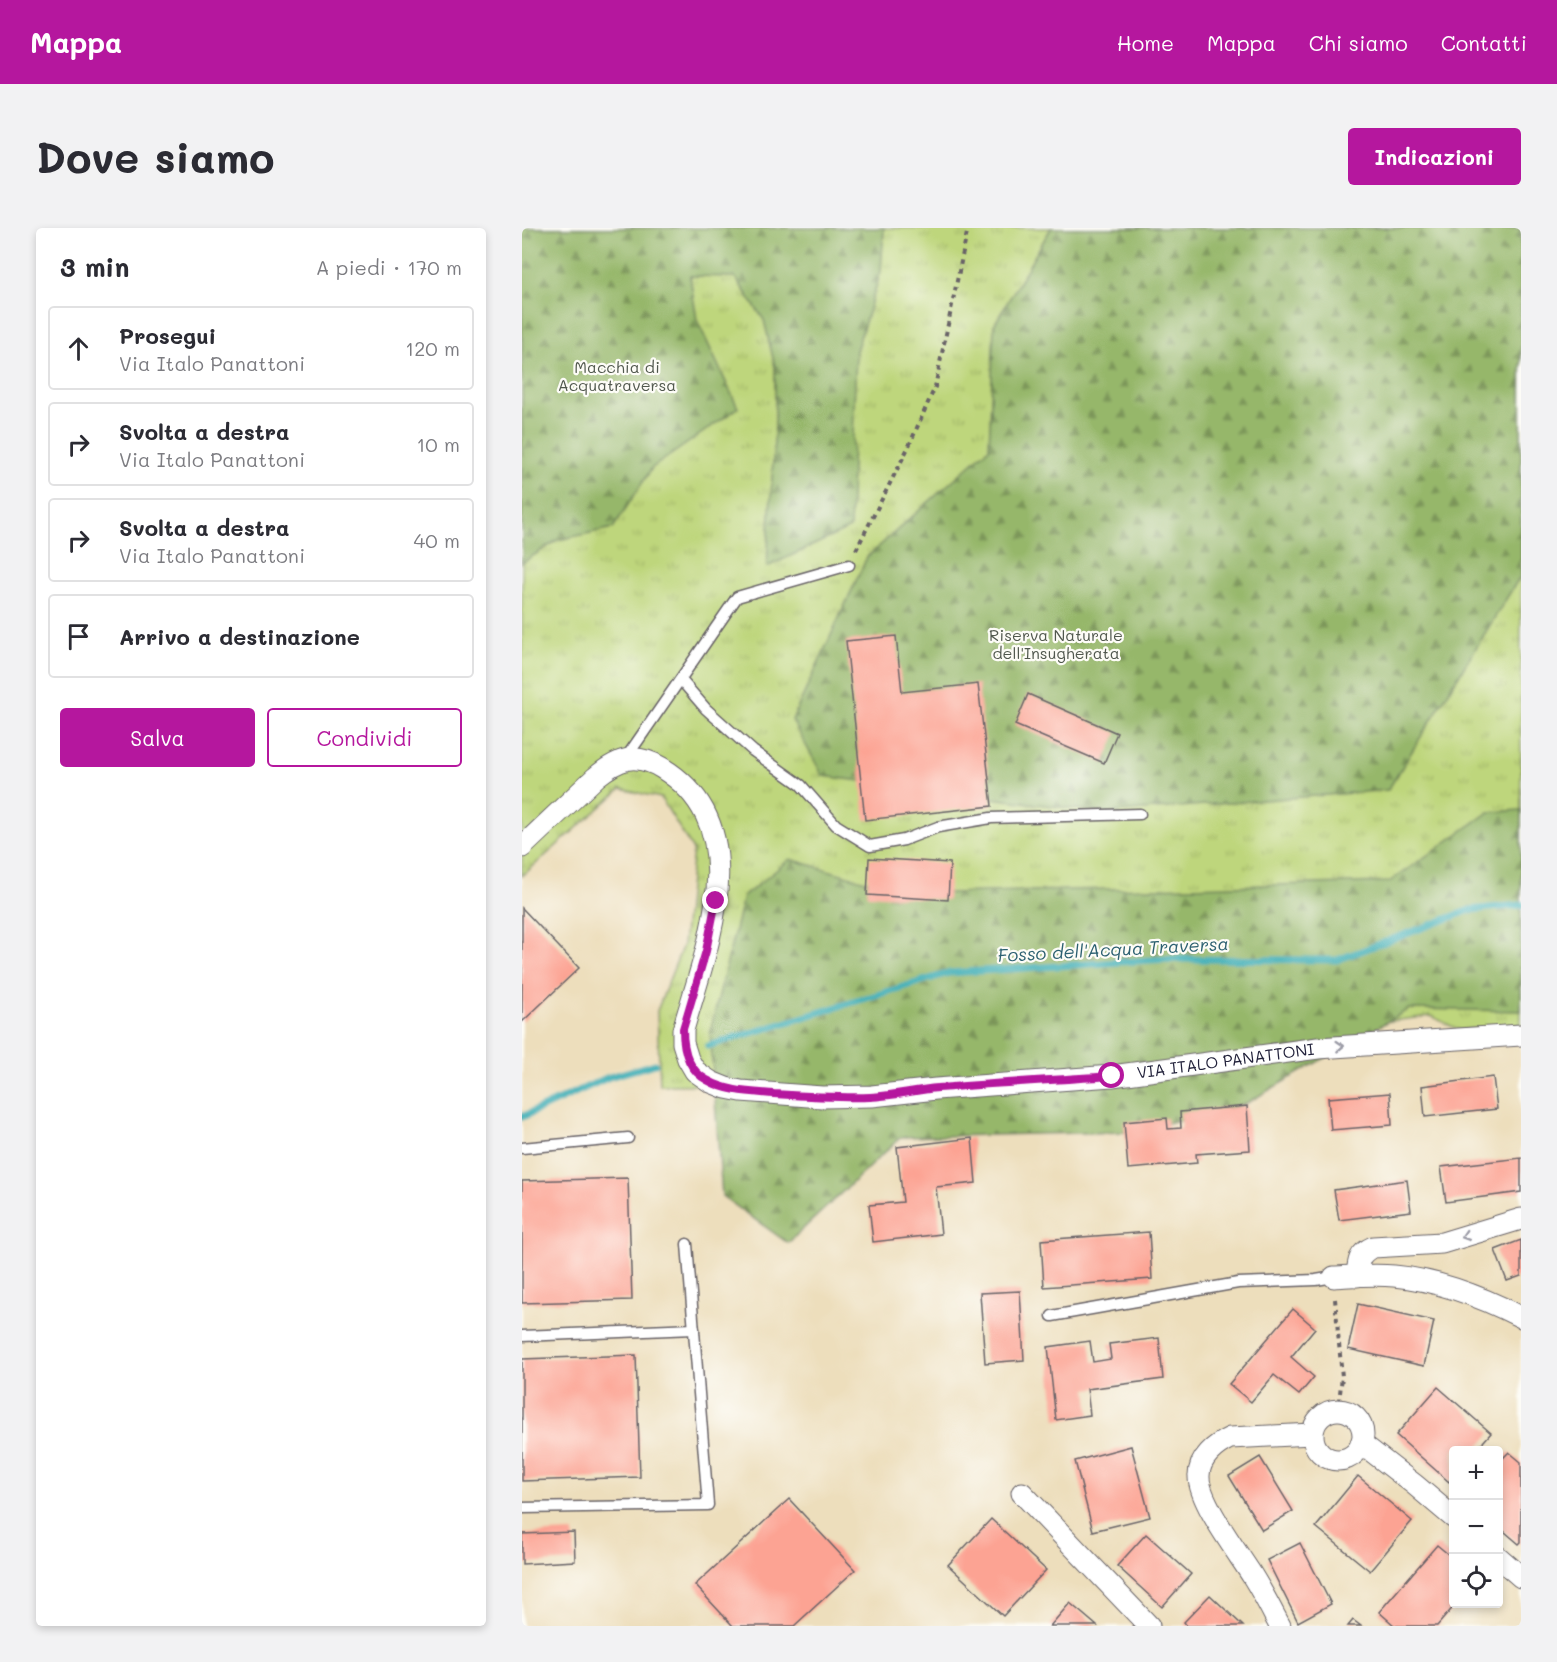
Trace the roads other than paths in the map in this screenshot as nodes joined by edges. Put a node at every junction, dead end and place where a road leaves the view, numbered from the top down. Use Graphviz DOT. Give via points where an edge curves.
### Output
graph roads {
  1 [pos="849,565"];
  2 [pos="681,680"];
  3 [pos="625,759"];
  4 [pos="1140,814"];
  5 [pos="522,847"];
  6 [pos="1521,1035"];
  7 [pos="628,1138"];
  8 [pos="522,1148"];
  9 [pos="1521,1218"];
  10 [pos="687,1244"];
  11 [pos="1357,1276"];
  12 [pos="1334,1277"];
  13 [pos="1052,1316"];
  14 [pos="1521,1317"];
  15 [pos="694,1329"];
  16 [pos="522,1336"];
  17 [pos="1312,1434"];
  18 [pos="1362,1443"];
  19 [pos="1022,1493"];
  20 [pos="522,1508"];
  21 [pos="1449,1514"];
  22 [pos="1503,1561"];
  23 [pos="1521,1577"];
  24 [pos="1149,1626"];
  25 [pos="1280,1626"];
  1 -- 2 [label="lane" via="737,597"];
  2 -- 3 [label="lane"];
  2 -- 4 [label="lane" via="706,709 753,751 801,785 836,825 870,846 904,840 938,827 991,818"];
  3 -- 5 [label="street" via="606,768"];
  3 -- 6 [label="street, VIA ITALO PANATTONI, one-way" via="649,762 683,785 701,807 714,838 718,873 714,916 683,1029 685,1052 692,1066 700,1075 726,1088 822,1097 872,1096 1112,1076 1318,1048"];
  7 -- 8 [label="lane"];
  9 -- 11 [label="street, one-way" via="1442,1243 1373,1247 1359,1257"];
  10 -- 15 [label="lane"];
  11 -- 12 [label="street"];
  11 -- 14 [label="street" via="1394,1276 1446,1287 1493,1302"];
  12 -- 13 [label="lane" via="1238,1283"];
  15 -- 16 [label="lane"];
  15 -- 20 [label="lane" via="708,1505"];
  17 -- 18 [label="street" via="1317,1449 1329,1459 1352,1456"];
  17 -- 18 [label="street" via="1323,1414 1338,1409 1359,1420"];
  17 -- 25 [label="street" via="1230,1438 1209,1453 1199,1475 1205,1498"];
  18 -- 21 [label="street"];
  19 -- 24 [label="street"];
  22 -- 23 [label="street"];
}
